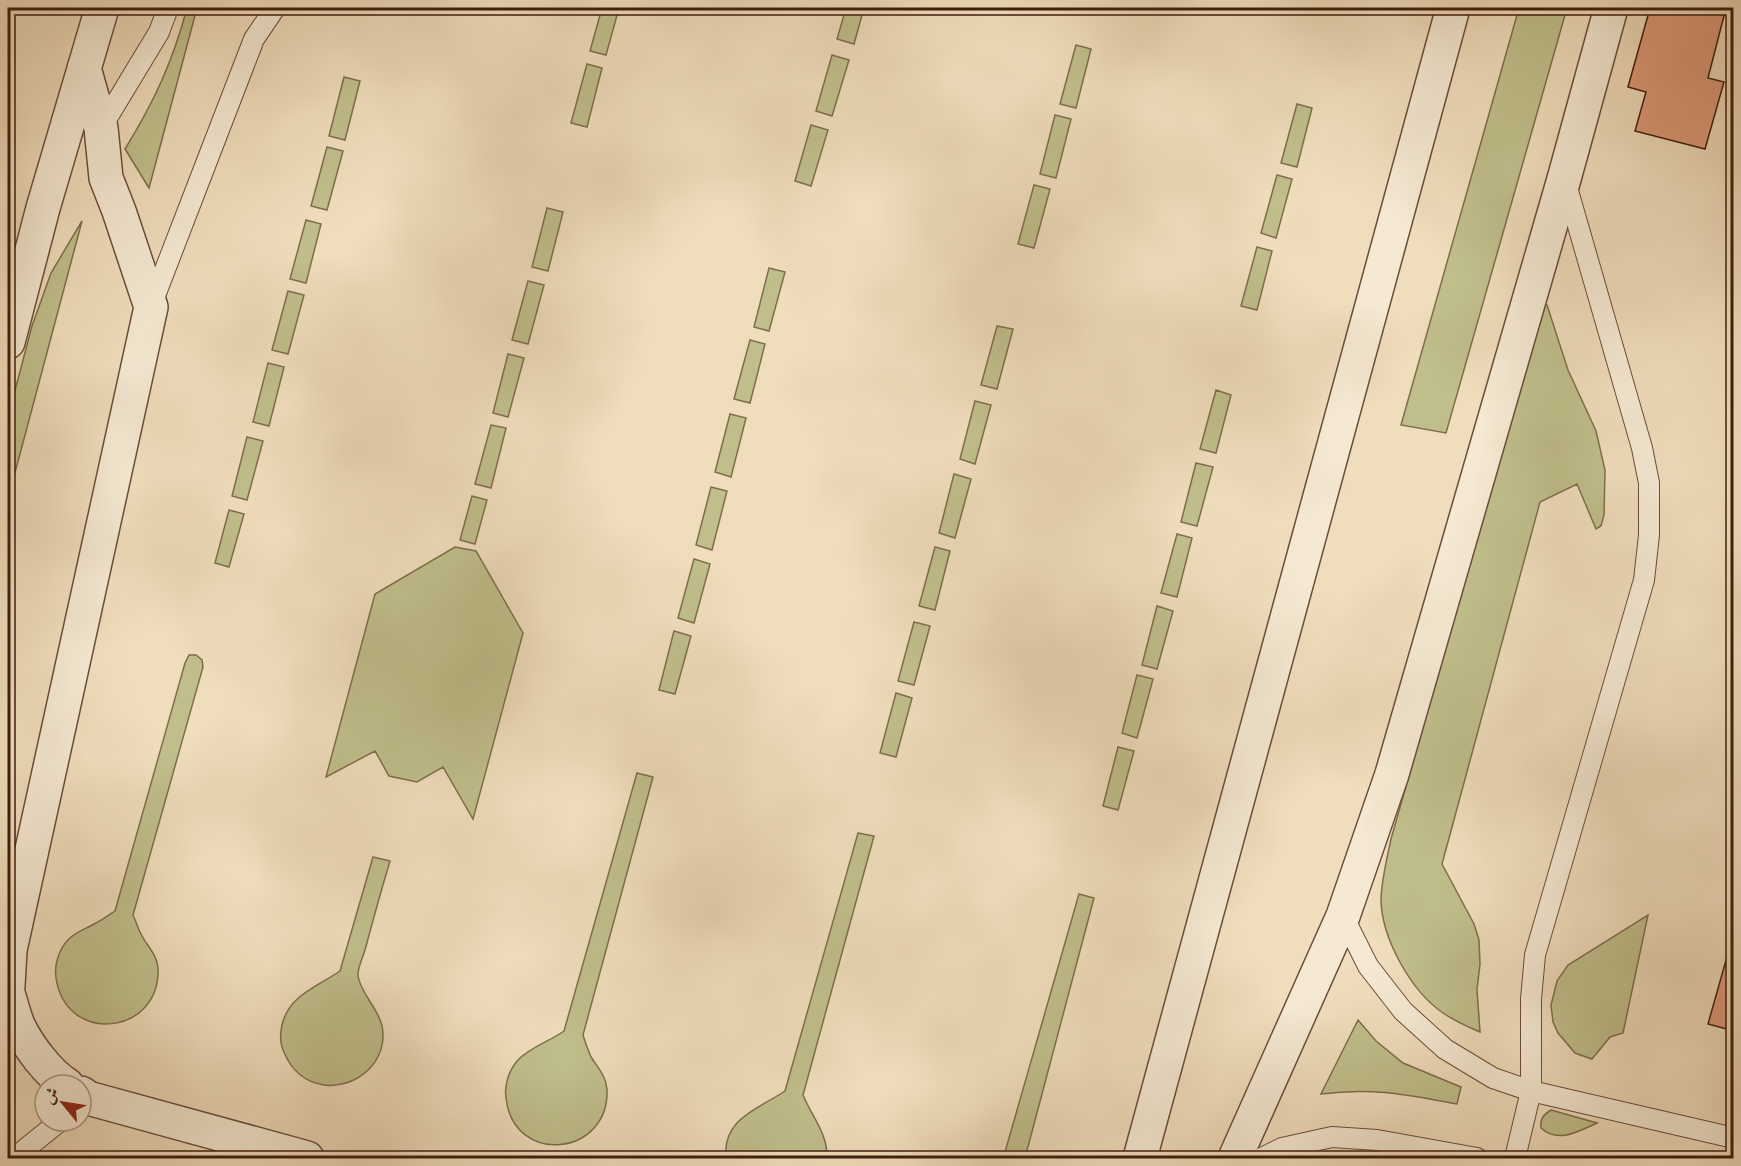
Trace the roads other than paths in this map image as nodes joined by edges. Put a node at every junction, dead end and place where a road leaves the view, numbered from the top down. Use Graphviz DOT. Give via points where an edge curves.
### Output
graph roads {
  1 [pos="102,8"];
  2 [pos="168,8"];
  3 [pos="275,8"];
  4 [pos="1453,8"];
  5 [pos="1611,8"];
  6 [pos="84,68"];
  7 [pos="101,128"];
  8 [pos="1564,179"];
  9 [pos="151,307"];
  10 [pos="8,342"];
  11 [pos="1342,916"];
  12 [pos="8,986"];
  13 [pos="8,993"];
  14 [pos="53,1073"];
  15 [pos="1532,1091"];
  16 [pos="93,1099"];
  17 [pos="45,1133"];
  18 [pos="1734,1138"];
  19 [pos="1377,1140"];
  20 [pos="19,1158"];
  21 [pos="307,1158"];
  22 [pos="1140,1158"];
  23 [pos="1235,1158"];
  24 [pos="1262,1158"];
  25 [pos="1402,1158"];
  26 [pos="1477,1158"];
  27 [pos="1515,1158"];
  1 -- 6 [label="street"];
  2 -- 7 [label="lane" via="159,32"];
  3 -- 9 [label="lane" via="254,39"];
  4 -- 22 [label="street"];
  5 -- 8 [label="street"];
  6 -- 7 [label="street"];
  6 -- 10 [label="street"];
  7 -- 9 [label="street" via="106,178"];
  8 -- 11 [label="street" via="1392,774"];
  8 -- 15 [label="lane" via="1642,448 1649,483 1649,535 1644,580 1536,955 1531,999"];
  9 -- 12 [label="street" via="10,950"];
  11 -- 15 [label="lane" via="1368,966 1403,1011 1445,1049 1493,1078"];
  11 -- 23 [label="street"];
  13 -- 14 [label="street" via="18,1026"];
  15 -- 18 [label="lane"];
  15 -- 27 [label="lane"];
  16 -- 21 [label="street"];
  17 -- 20 [label="lane"];
  19 -- 24 [label="lane" via="1332,1137 1282,1148"];
  19 -- 25 [label="lane"];
  19 -- 26 [label="lane"];
}
